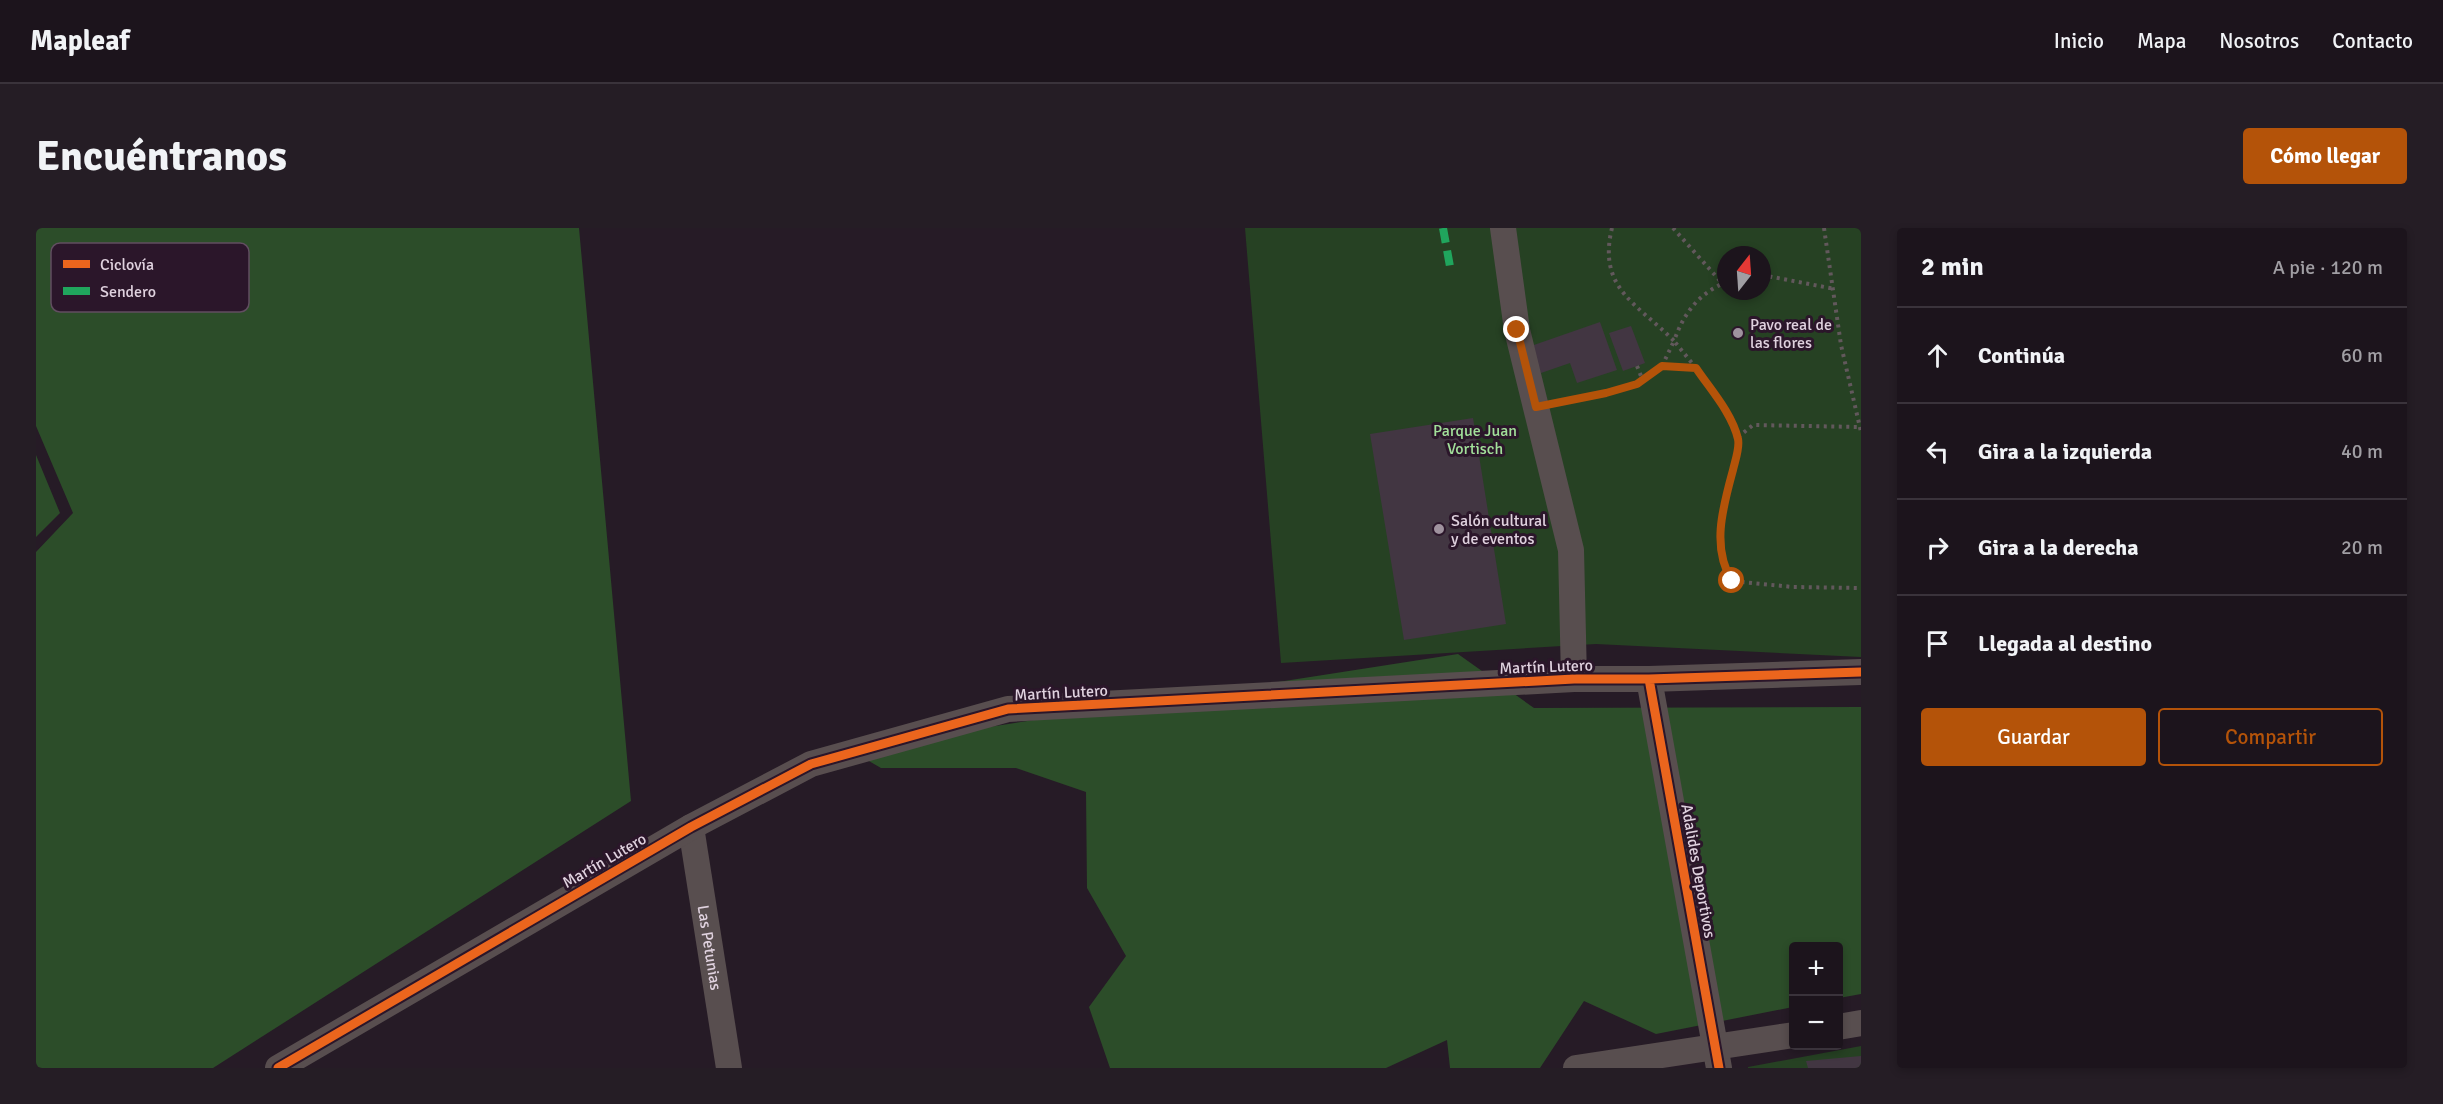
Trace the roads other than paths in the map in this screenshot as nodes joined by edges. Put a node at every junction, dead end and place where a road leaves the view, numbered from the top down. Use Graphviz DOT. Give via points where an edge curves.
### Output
graph roads {
  1 [pos="1503,228"];
  2 [pos="1861,672"];
  3 [pos="1574,679"];
  4 [pos="1649,679"];
  5 [pos="691,827"];
  6 [pos="1861,1023"];
  7 [pos="1843,1026"];
  8 [pos="1789,1037"];
  9 [pos="1718,1058"];
  10 [pos="278,1068"];
  11 [pos="729,1068"];
  12 [pos="1576,1068"];
  1 -- 3 [label="street" via="1517,330 1571,550"];
  2 -- 4 [label="street, Martín Lutero"];
  3 -- 4 [label="street, Martín Lutero"];
  3 -- 5 [label="street, Martín Lutero" via="1008,709 811,764"];
  4 -- 9 [label="street, Adalides Deportivos"];
  5 -- 10 [label="street, Martín Lutero"];
  5 -- 11 [label="street, Las Petunias"];
  6 -- 7 [label="street"];
  8 -- 9 [label="street"];
  9 -- 12 [label="street"];
}
